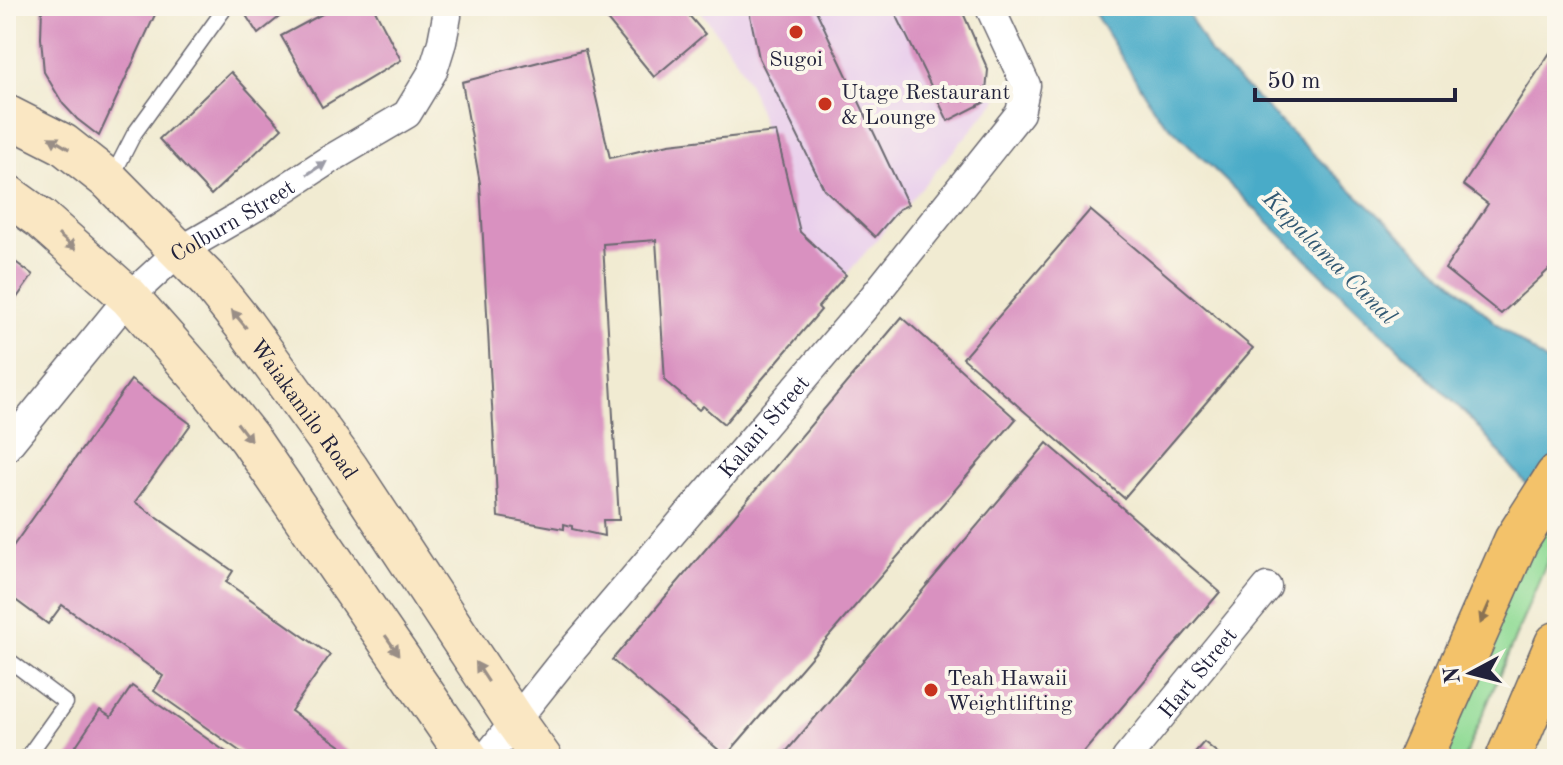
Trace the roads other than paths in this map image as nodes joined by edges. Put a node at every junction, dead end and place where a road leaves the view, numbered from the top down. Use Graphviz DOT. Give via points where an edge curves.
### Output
graph roads {
  1 [pos="445,6"];
  2 [pos="989,6"];
  3 [pos="223,11"];
  4 [pos="6,115"];
  5 [pos="110,181"];
  6 [pos="6,194"];
  7 [pos="178,252"];
  8 [pos="129,297"];
  9 [pos="6,448"];
  10 [pos="1557,477"];
  11 [pos="1267,587"];
  12 [pos="1557,644"];
  13 [pos="6,658"];
  14 [pos="514,720"];
  15 [pos="26,759"];
  16 [pos="469,759"];
  17 [pos="485,759"];
  18 [pos="542,759"];
  19 [pos="1126,759"];
  20 [pos="1420,759"];
  21 [pos="1508,759"];
  7 -- 1 [label="street, Colburn Street, one-way" via="407,114 433,71"];
  2 -- 14 [label="street, Kalani Street" via="1026,85 1020,113 879,289"];
  3 -- 5 [label="lane" via="134,134"];
  5 -- 4 [label="main road, Waiakamilo Road, one-way" via="63,144"];
  5 -- 7 [label="main road, Waiakamilo Road"];
  6 -- 8 [label="main road, one-way"];
  7 -- 8 [label="street, Colburn Street"];
  14 -- 7 [label="main road, Waiakamilo Road, one-way" via="339,455 245,326"];
  8 -- 9 [label="street, Colburn Street"];
  8 -- 16 [label="main road, one-way" via="249,438"];
  10 -- 20 [label="main road, one-way" via="1516,541"];
  11 -- 19 [label="street, Hart Street"];
  12 -- 21 [label="main road"];
  13 -- 15 [label="lane" via="66,703"];
  14 -- 17 [label="street, Kalani Street"];
  14 -- 18 [label="main road, Waiakamilo Road"];
}
